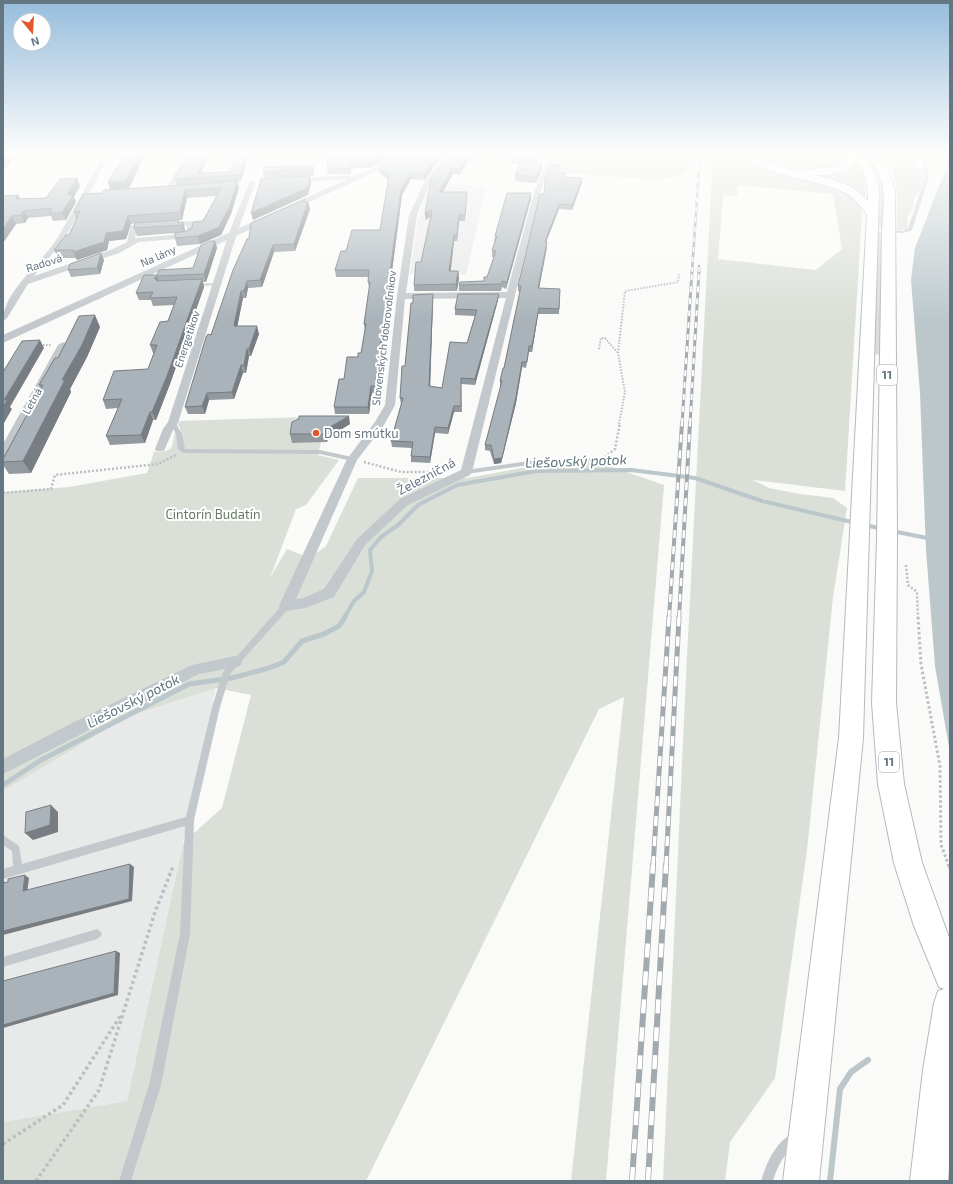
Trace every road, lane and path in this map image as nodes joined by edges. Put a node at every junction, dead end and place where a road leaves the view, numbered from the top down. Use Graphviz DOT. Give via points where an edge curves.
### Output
graph roads {
  1 [pos="79,209"];
  2 [pos="244,209"];
  3 [pos="296,209"];
  4 [pos="415,209"];
  5 [pos="533,209"];
  6 [pos="869,209"];
  7 [pos="873,209"];
  8 [pos="889,209"];
  9 [pos="917,209"];
  10 [pos="873,214"];
  11 [pos="888,231"];
  12 [pos="137,240"];
  13 [pos="233,241"];
  14 [pos="679,274"];
  15 [pos="25,282"];
  16 [pos="218,284"];
  17 [pos="189,285"];
  18 [pos="510,295"];
  19 [pos="402,296"];
  20 [pos="3,318"];
  21 [pos="4,337"];
  22 [pos="34,345"];
  23 [pos="63,345"];
  24 [pos="600,349"];
  25 [pos="618,353"];
  26 [pos="173,423"];
  27 [pos="7,437"];
  28 [pos="160,449"];
  29 [pos="183,451"];
  30 [pos="3,454"];
  31 [pos="352,459"];
  32 [pos="576,461"];
  33 [pos="466,472"];
  34 [pos="3,493"];
  35 [pos="906,564"];
  36 [pos="286,606"];
  37 [pos="231,667"];
  38 [pos="3,767"];
  39 [pos="190,820"];
  40 [pos="3,840"];
  41 [pos="189,856"];
  42 [pos="950,868"];
  43 [pos="18,870"];
  44 [pos="3,874"];
  45 [pos="97,934"];
  46 [pos="3,962"];
  47 [pos="950,976"];
  48 [pos="950,1003"];
  49 [pos="124,1011"];
  50 [pos="807,1130"];
  51 [pos="3,1144"];
  52 [pos="36,1181"];
  53 [pos="125,1181"];
  54 [pos="767,1181"];
  55 [pos="801,1181"];
  56 [pos="929,1181"];
  1 -- 15 [label="street, Radová" via="60,240"];
  2 -- 13 [label="street, Energetikov"];
  3 -- 13 [label="street, Na lány"];
  4 -- 19 [label="street, Slovenských dobrovoľníkov"];
  5 -- 18 [label="street, Železničná"];
  6 -- 10 [label="main road"];
  7 -- 10 [label="main road, 11"];
  8 -- 11 [label="main road, 11"];
  9 -- 11 [label="lane" via="910,230"];
  10 -- 50 [label="main road, 11" via="851,738"];
  11 -- 47 [label="main road, 11" via="884,703 891,784 908,863 929,926"];
  12 -- 12 [label="street, Radová" via="189,236 191,223 134,228 130,241"];
  12 -- 15 [label="street, Radová" via="116,251"];
  13 -- 16 [label="street, Energetikov"];
  13 -- 21 [label="street, Na lány"];
  14 -- 25 [label="path" via="678,282 625,291"];
  15 -- 20 [label="street, Radová"];
  16 -- 17 [label="lane"];
  16 -- 26 [label="street, Energetikov"];
  18 -- 19 [label="street"];
  18 -- 33 [label="street, Železničná"];
  19 -- 31 [label="street, Slovenských dobrovoľníkov" via="390,405 380,423"];
  22 -- 23 [label="path"];
  23 -- 27 [label="street, Letná"];
  24 -- 25 [label="path" via="601,338 605,338"];
  25 -- 32 [label="path" via="625,392 615,449 604,458"];
  26 -- 28 [label="street, Energetikov"];
  26 -- 29 [label="lane"];
  27 -- 30 [label="street, Letná"];
  29 -- 31 [label="lane" via="320,452"];
  29 -- 34 [label="path" via="158,464 55,475 51,489"];
  31 -- 33 [label="path" via="401,472"];
  31 -- 36 [label="street, Slovenských dobrovoľníkov"];
  32 -- 33 [label="lane" via="536,462"];
  33 -- 36 [label="street, Železničná" via="404,502 361,542 329,593 305,603"];
  35 -- 42 [label="path" via="908,585 917,592 921,664 940,766 941,845"];
  36 -- 37 [label="lane"];
  37 -- 38 [label="street" via="197,669"];
  37 -- 39 [label="lane" via="216,707"];
  39 -- 41 [label="lane"];
  39 -- 43 [label="lane"];
  40 -- 43 [label="lane" via="16,849"];
  41 -- 49 [label="path" via="172,869 155,912"];
  41 -- 53 [label="lane" via="185,934 155,1084"];
  43 -- 44 [label="lane"];
  45 -- 46 [label="lane"];
  48 -- 56 [label="highway" via="940,1070"];
  49 -- 51 [label="path" via="63,1105"];
  49 -- 52 [label="path" via="99,1090"];
  50 -- 54 [label="lane" via="779,1152"];
  50 -- 55 [label="main road, 11"];
}
